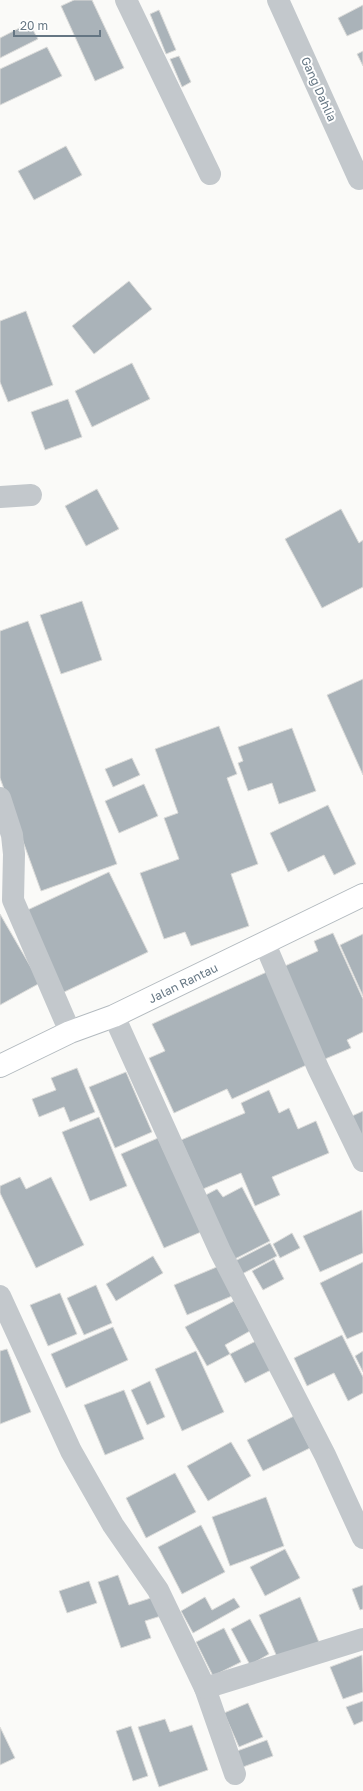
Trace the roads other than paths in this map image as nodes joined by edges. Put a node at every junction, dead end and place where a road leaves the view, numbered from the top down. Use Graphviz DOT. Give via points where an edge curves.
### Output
graph roads {
  1 [pos="126,0"];
  2 [pos="278,0"];
  3 [pos="210,174"];
  4 [pos="359,179"];
  5 [pos="31,495"];
  6 [pos="0,496"];
  7 [pos="0,798"];
  8 [pos="363,895"];
  9 [pos="265,944"];
  10 [pos="114,1016"];
  11 [pos="70,1032"];
  12 [pos="0,1066"];
  13 [pos="363,1161"];
  14 [pos="0,1296"];
  15 [pos="363,1538"];
  16 [pos="363,1639"];
  17 [pos="205,1688"];
  18 [pos="235,1774"];
  1 -- 3 [label="street"];
  2 -- 4 [label="street, Gang Dahlia"];
  5 -- 6 [label="street"];
  7 -- 11 [label="street" via="12,835 13,900"];
  8 -- 9 [label="main road, Jalan Rantau"];
  9 -- 10 [label="main road, Jalan Rantau"];
  9 -- 13 [label="street" via="318,1068"];
  10 -- 11 [label="main road, Jalan Rantau"];
  10 -- 15 [label="street" via="220,1251 325,1455"];
  11 -- 12 [label="main road, Jalan Rantau"];
  14 -- 17 [label="street" via="71,1451 113,1525 158,1590"];
  16 -- 17 [label="street"];
  17 -- 18 [label="street"];
}
